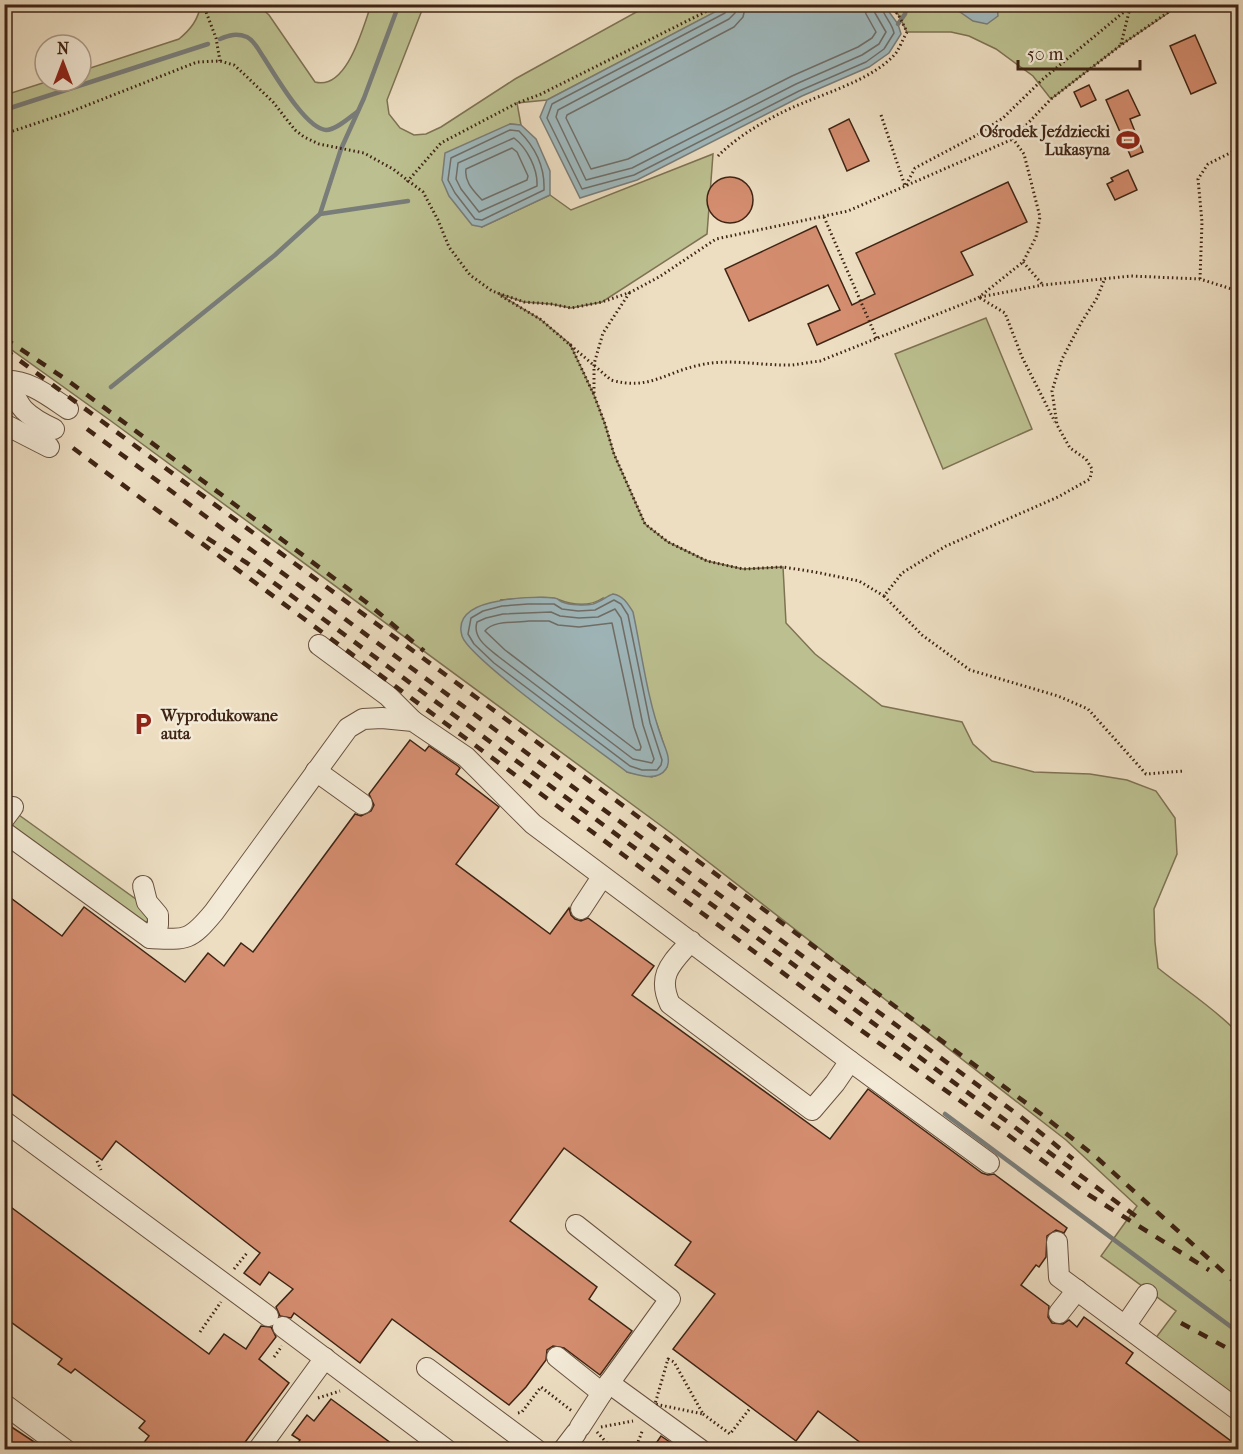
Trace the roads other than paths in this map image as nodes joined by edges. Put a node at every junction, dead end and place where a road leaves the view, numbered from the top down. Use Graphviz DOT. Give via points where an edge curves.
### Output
graph roads {
  1 [pos="4,381"];
  2 [pos="4,389"];
  3 [pos="68,409"];
  4 [pos="4,424"];
  5 [pos="319,645"];
  6 [pos="413,721"];
  7 [pos="316,771"];
  8 [pos="362,804"];
  9 [pos="4,832"];
  10 [pos="602,877"];
  11 [pos="143,886"];
  12 [pos="581,909"];
  13 [pos="150,938"];
  14 [pos="691,941"];
  15 [pos="850,1061"];
  16 [pos="4,1121"];
  17 [pos="989,1162"];
  18 [pos="576,1225"];
  19 [pos="1057,1242"];
  20 [pos="1077,1290"];
  21 [pos="1147,1294"];
  22 [pos="1059,1313"];
  23 [pos="1125,1326"];
  24 [pos="557,1357"];
  25 [pos="325,1358"];
  26 [pos="427,1368"];
  27 [pos="605,1388"];
  28 [pos="4,1404"];
  29 [pos="1239,1410"];
  30 [pos="574,1436"];
  31 [pos="66,1449"];
  32 [pos="258,1449"];
  33 [pos="447,1449"];
  34 [pos="537,1449"];
  35 [pos="701,1449"];
  1 -- 3 [label="lane" via="27,385"];
  2 -- 4 [label="lane" via="16,395 22,408 52,438"];
  5 -- 6 [label="lane" via="388,696"];
  6 -- 7 [label="lane" via="363,719 348,728"];
  6 -- 10 [label="lane" via="466,757 533,824"];
  7 -- 8 [label="lane"];
  7 -- 13 [label="lane" via="201,927 191,937"];
  9 -- 13 [label="lane"];
  10 -- 12 [label="lane"];
  10 -- 14 [label="lane"];
  11 -- 13 [label="lane" via="147,902 158,915 158,925"];
  14 -- 15 [label="lane"];
  14 -- 15 [label="lane" via="667,969 664,992 670,1004 812,1110"];
  15 -- 17 [label="lane"];
  16 -- 25 [label="lane" via="278,1328"];
  18 -- 27 [label="lane" via="670,1299"];
  19 -- 20 [label="lane" via="1059,1277"];
  20 -- 22 [label="lane"];
  20 -- 23 [label="lane"];
  21 -- 23 [label="lane"];
  23 -- 29 [label="lane"];
  24 -- 27 [label="lane"];
  25 -- 32 [label="lane"];
  25 -- 33 [label="lane"];
  26 -- 34 [label="lane"];
  27 -- 30 [label="lane"];
  27 -- 35 [label="lane"];
  28 -- 31 [label="lane"];
}
